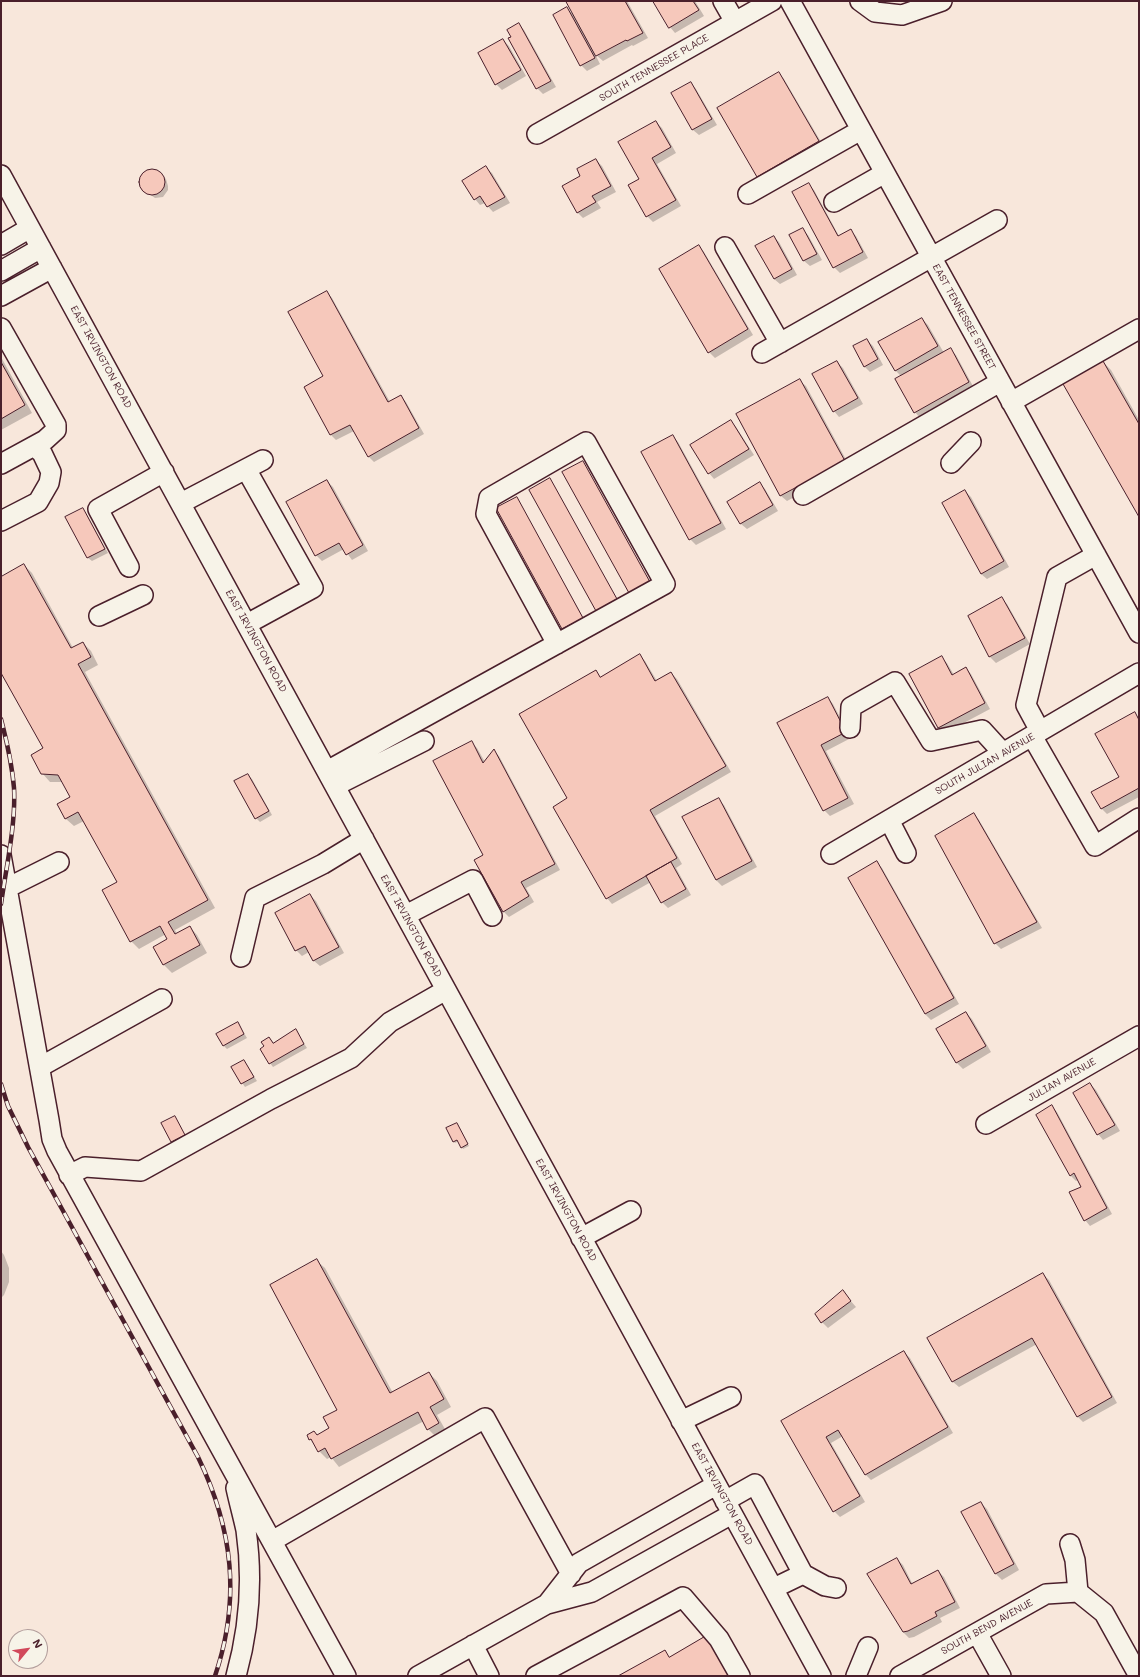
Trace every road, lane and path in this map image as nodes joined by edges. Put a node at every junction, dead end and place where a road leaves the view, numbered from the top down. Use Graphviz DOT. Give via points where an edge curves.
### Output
graph roads {
  1 [pos="723,1"];
  2 [pos="772,1"];
  3 [pos="790,1"];
  4 [pos="860,1"];
  5 [pos="942,1"];
  6 [pos="735,22"];
  7 [pos="861,130"];
  8 [pos="537,134"];
  9 [pos="885,173"];
  10 [pos="1,175"];
  11 [pos="748,194"];
  12 [pos="834,202"];
  13 [pos="997,220"];
  14 [pos="30,228"];
  15 [pos="1,245"];
  16 [pos="725,247"];
  17 [pos="41,248"];
  18 [pos="932,258"];
  19 [pos="52,268"];
  20 [pos="1,271"];
  21 [pos="1,296"];
  22 [pos="1,328"];
  23 [pos="1139,329"];
  24 [pos="780,343"];
  25 [pos="762,352"];
  26 [pos="1000,382"];
  27 [pos="1011,402"];
  28 [pos="971,442"];
  29 [pos="34,446"];
  30 [pos="263,460"];
  31 [pos="951,463"];
  32 [pos="1,464"];
  33 [pos="246,469"];
  34 [pos="164,472"];
  35 [pos="803,495"];
  36 [pos="181,503"];
  37 [pos="1,521"];
  38 [pos="1096,555"];
  39 [pos="129,567"];
  40 [pos="144,595"];
  41 [pos="99,616"];
  42 [pos="247,624"];
  43 [pos="1139,633"];
  44 [pos="557,644"];
  45 [pos="1139,673"];
  46 [pos="850,728"];
  47 [pos="1036,734"];
  48 [pos="424,741"];
  49 [pos="1003,753"];
  50 [pos="331,779"];
  51 [pos="1139,818"];
  52 [pos="889,820"];
  53 [pos="364,839"];
  54 [pos="906,853"];
  55 [pos="831,854"];
  56 [pos="1,855"];
  57 [pos="59,862"];
  58 [pos="7,888"];
  59 [pos="406,915"];
  60 [pos="492,916"];
  61 [pos="241,957"];
  62 [pos="446,990"];
  63 [pos="162,999"];
  64 [pos="1139,1036"];
  65 [pos="40,1067"];
  66 [pos="986,1124"];
  67 [pos="69,1175"];
  68 [pos="631,1211"];
  69 [pos="582,1238"];
  70 [pos="731,1397"];
  71 [pos="681,1421"];
  72 [pos="231,1465"];
  73 [pos="724,1500"];
  74 [pos="272,1540"];
  75 [pos="1070,1544"];
  76 [pos="571,1574"];
  77 [pos="803,1574"];
  78 [pos="774,1588"];
  79 [pos="836,1588"];
  80 [pos="1078,1592"];
  81 [pos="548,1604"];
  82 [pos="978,1633"];
  83 [pos="473,1645"];
  84 [pos="868,1647"];
  85 [pos="236,1676"];
  86 [pos="346,1676"];
  87 [pos="418,1676"];
  88 [pos="489,1676"];
  89 [pos="536,1676"];
  90 [pos="740,1676"];
  91 [pos="821,1676"];
  92 [pos="856,1676"];
  93 [pos="900,1676"];
  94 [pos="1001,1676"];
  95 [pos="1139,1676"];
  1 -- 6 [label="street"];
  2 -- 6 [label="street, SOUTH TENNESSEE PLACE"];
  3 -- 7 [label="street, EAST TENNESSEE STREET"];
  4 -- 5 [label="street" via="875,12 902,15"];
  6 -- 8 [label="street, SOUTH TENNESSEE PLACE"];
  7 -- 9 [label="street, EAST TENNESSEE STREET"];
  7 -- 11 [label="street"];
  9 -- 12 [label="street"];
  9 -- 18 [label="street, EAST TENNESSEE STREET"];
  10 -- 14 [label="street, EAST IRVINGTON ROAD"];
  13 -- 18 [label="street"];
  14 -- 15 [label="street"];
  14 -- 17 [label="street, EAST IRVINGTON ROAD"];
  16 -- 24 [label="street"];
  17 -- 19 [label="street, EAST IRVINGTON ROAD"];
  17 -- 20 [label="street"];
  18 -- 24 [label="street"];
  18 -- 26 [label="street, EAST TENNESSEE STREET"];
  19 -- 21 [label="street"];
  19 -- 34 [label="street, EAST IRVINGTON ROAD"];
  22 -- 29 [label="street" via="56,425 56,430 51,435"];
  23 -- 27 [label="street"];
  24 -- 25 [label="street"];
  26 -- 27 [label="street, EAST TENNESSEE STREET"];
  26 -- 35 [label="street"];
  27 -- 38 [label="street, EAST TENNESSEE STREET"];
  28 -- 31 [label="street"];
  29 -- 32 [label="street"];
  29 -- 37 [label="street" via="42,453 51,472 49,483 38,502"];
  30 -- 33 [label="street"];
  33 -- 36 [label="street"];
  33 -- 42 [label="street" via="313,588"];
  34 -- 36 [label="street, EAST IRVINGTON ROAD"];
  34 -- 39 [label="street" via="98,509"];
  36 -- 42 [label="street, EAST IRVINGTON ROAD"];
  38 -- 43 [label="street, EAST TENNESSEE STREET"];
  38 -- 47 [label="street" via="1057,577 1026,705"];
  40 -- 41 [label="street"];
  42 -- 50 [label="street, EAST IRVINGTON ROAD"];
  44 -- 44 [label="street" via="665,584 586,442 489,498 486,514"];
  44 -- 50 [label="street"];
  45 -- 47 [label="street, SOUTH JULIAN AVENUE"];
  46 -- 49 [label="street" via="851,706 895,682 931,741 982,730"];
  47 -- 49 [label="street, SOUTH JULIAN AVENUE"];
  47 -- 51 [label="street" via="1095,846"];
  48 -- 50 [label="street"];
  49 -- 52 [label="street, SOUTH JULIAN AVENUE"];
  50 -- 53 [label="street, EAST IRVINGTON ROAD"];
  52 -- 54 [label="street"];
  52 -- 55 [label="street, SOUTH JULIAN AVENUE"];
  53 -- 59 [label="street, EAST IRVINGTON ROAD"];
  53 -- 61 [label="street" via="323,864 255,898"];
  56 -- 58 [label="street"];
  57 -- 58 [label="street"];
  58 -- 65 [label="street"];
  59 -- 60 [label="street" via="473,880"];
  59 -- 62 [label="street, EAST IRVINGTON ROAD"];
  62 -- 67 [label="street" via="390,1022 351,1058 141,1171 85,1167"];
  62 -- 69 [label="street, EAST IRVINGTON ROAD"];
  63 -- 65 [label="street"];
  64 -- 66 [label="street, JULIAN AVENUE"];
  65 -- 67 [label="street" via="52,1139"];
  67 -- 72 [label="street"];
  68 -- 69 [label="street"];
  69 -- 71 [label="street, EAST IRVINGTON ROAD"];
  70 -- 71 [label="street"];
  71 -- 73 [label="street, EAST IRVINGTON ROAD"];
  72 -- 74 [label="street"];
  72 -- 85 [label="street" via="246,1529 249,1600"];
  73 -- 76 [label="street" via="579,1563"];
  73 -- 77 [label="street" via="755,1484"];
  73 -- 78 [label="street, EAST IRVINGTON ROAD"];
  73 -- 81 [label="street" via="592,1592"];
  74 -- 76 [label="street" via="485,1418"];
  74 -- 86 [label="street"];
  75 -- 80 [label="street" via="1075,1560"];
  76 -- 81 [label="street"];
  77 -- 78 [label="street"];
  77 -- 79 [label="street" via="825,1586"];
  78 -- 91 [label="street, EAST IRVINGTON ROAD"];
  80 -- 82 [label="street, SOUTH BEND AVENUE" via="1046,1594"];
  80 -- 95 [label="street" via="1104,1613"];
  81 -- 83 [label="street"];
  82 -- 93 [label="street, SOUTH BEND AVENUE"];
  82 -- 94 [label="street"];
  83 -- 87 [label="street"];
  83 -- 88 [label="street"];
  84 -- 92 [label="street"];
  89 -- 90 [label="street" via="683,1597 719,1639"];
}
